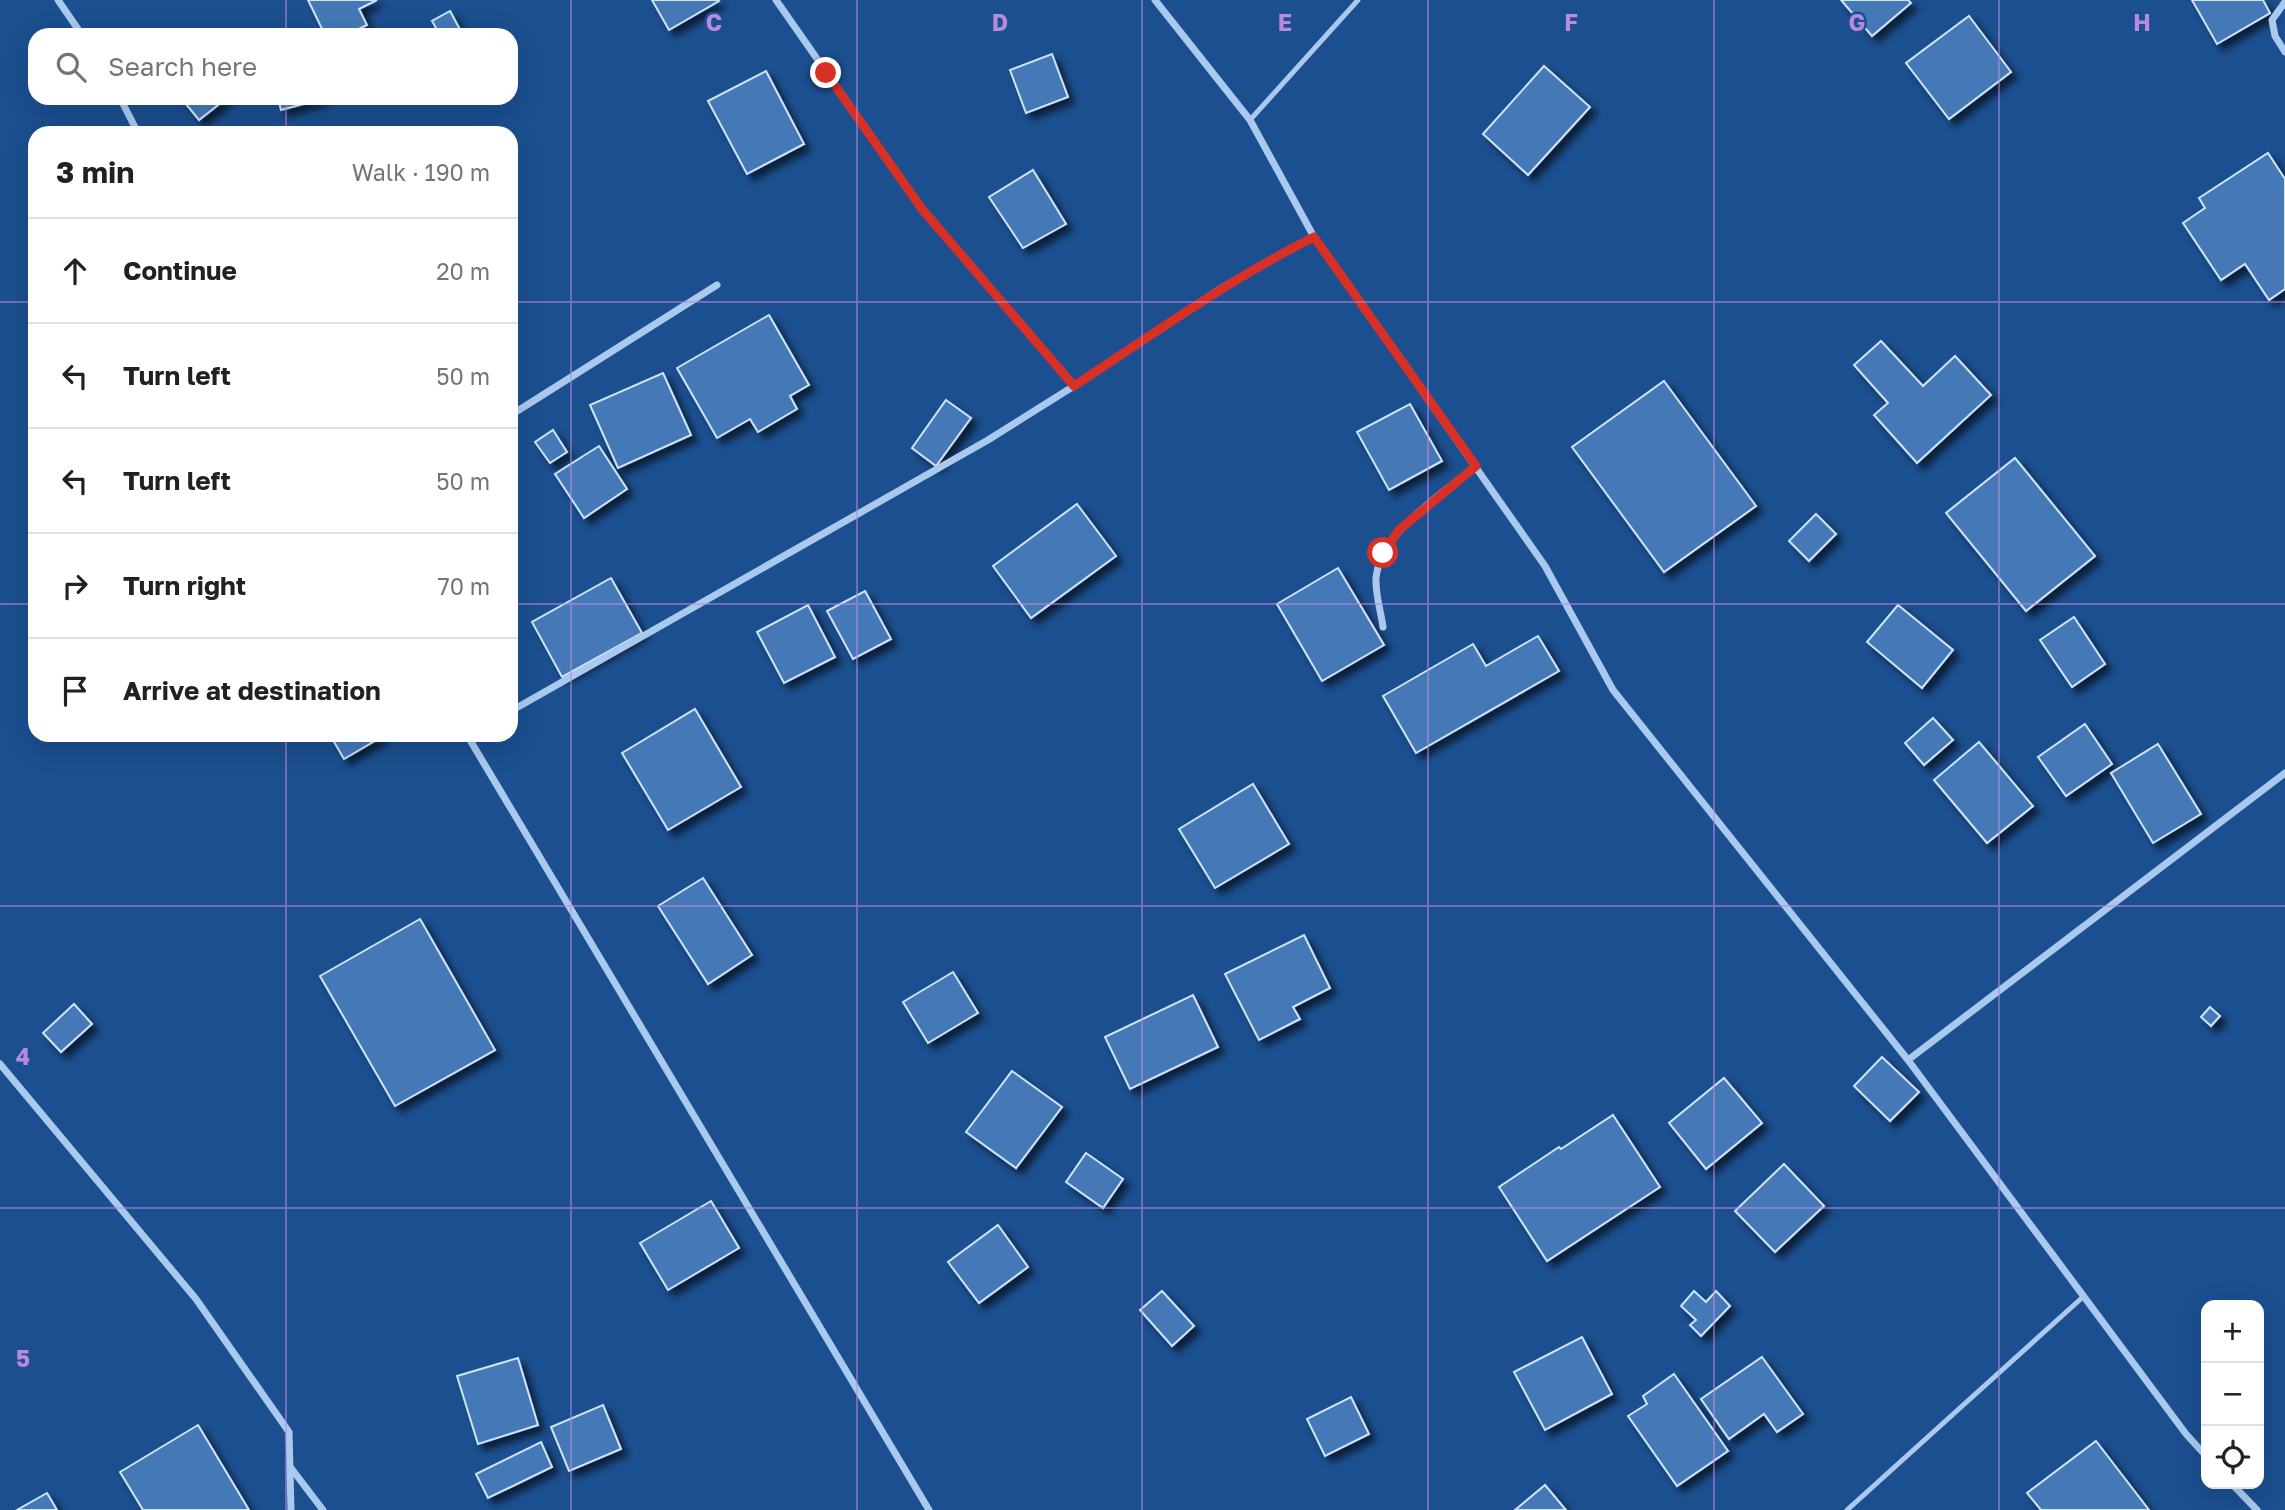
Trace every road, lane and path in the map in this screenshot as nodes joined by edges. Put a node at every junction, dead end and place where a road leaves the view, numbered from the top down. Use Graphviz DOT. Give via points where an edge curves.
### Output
graph roads {
  1 [pos="58,0"];
  2 [pos="776,0"];
  3 [pos="1154,0"];
  4 [pos="1358,0"];
  5 [pos="2285,2"];
  6 [pos="77,28"];
  7 [pos="2285,52"];
  8 [pos="124,105"];
  9 [pos="1250,120"];
  10 [pos="134,126"];
  11 [pos="1314,237"];
  12 [pos="717,285"];
  13 [pos="1074,386"];
  14 [pos="518,411"];
  15 [pos="1476,466"];
  16 [pos="1383,627"];
  17 [pos="518,707"];
  18 [pos="472,742"];
  19 [pos="2285,773"];
  20 [pos="1908,1060"];
  21 [pos="0,1065"];
  22 [pos="2084,1296"];
  23 [pos="2201,1450"];
  24 [pos="290,1467"];
  25 [pos="2237,1489"];
  26 [pos="291,1510"];
  27 [pos="323,1510"];
  28 [pos="929,1510"];
  29 [pos="1847,1510"];
  30 [pos="2257,1510"];
  1 -- 6 [label="street"];
  2 -- 13 [label="street" via="922,209"];
  3 -- 9 [label="street"];
  4 -- 9 [label="lane"];
  5 -- 7 [label="street" via="2272,20"];
  8 -- 10 [label="street"];
  9 -- 11 [label="street"];
  11 -- 13 [label="street" via="1220,289"];
  11 -- 15 [label="street"];
  12 -- 14 [label="street"];
  13 -- 17 [label="street" via="988,440"];
  15 -- 16 [label="street" via="1399,530 1383,553 1376,578"];
  15 -- 20 [label="street" via="1545,566 1613,690"];
  18 -- 28 [label="street"];
  19 -- 20 [label="street"];
  20 -- 22 [label="street"];
  21 -- 24 [label="street" via="197,1299 289,1432"];
  22 -- 23 [label="street"];
  22 -- 29 [label="lane"];
  24 -- 26 [label="street"];
  24 -- 27 [label="street"];
  25 -- 30 [label="street"];
}
